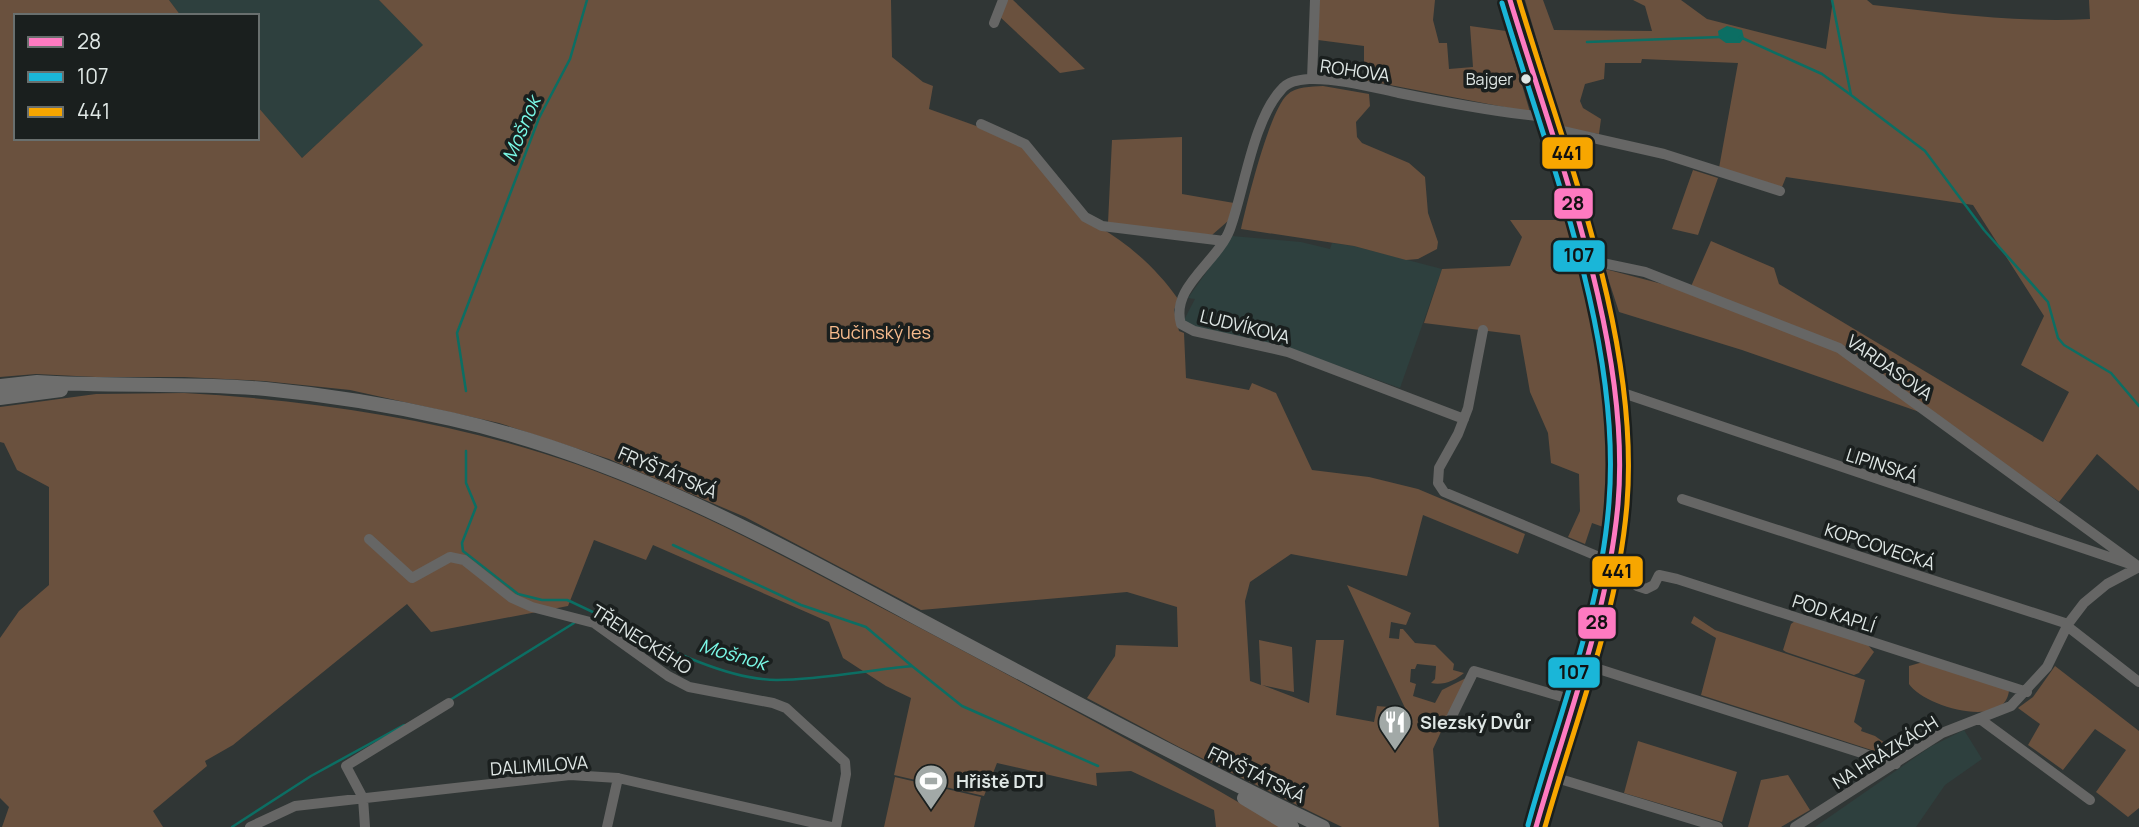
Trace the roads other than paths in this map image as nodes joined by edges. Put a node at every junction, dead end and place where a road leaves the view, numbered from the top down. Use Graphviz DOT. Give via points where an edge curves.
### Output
graph roads {
  1 [pos="1003,0"];
  2 [pos="1315,0"];
  3 [pos="1510,0"];
  4 [pos="994,23"];
  5 [pos="1312,79"];
  6 [pos="1547,122"];
  7 [pos="981,124"];
  8 [pos="1780,191"];
  9 [pos="1224,241"];
  10 [pos="1588,260"];
  11 [pos="1483,330"];
  12 [pos="0,386"];
  13 [pos="96,386"];
  14 [pos="1617,391"];
  15 [pos="0,398"];
  16 [pos="1464,419"];
  17 [pos="1682,499"];
  18 [pos="369,539"];
  19 [pos="1609,561"];
  20 [pos="2139,567"];
  21 [pos="1637,586"];
  22 [pos="2068,625"];
  23 [pos="1583,664"];
  24 [pos="2139,682"];
  25 [pos="2027,692"];
  26 [pos="1573,700"];
  27 [pos="449,703"];
  28 [pos="1451,718"];
  29 [pos="1980,719"];
  30 [pos="1175,754"];
  31 [pos="1896,764"];
  32 [pos="1550,776"];
  33 [pos="618,778"];
  34 [pos="362,798"];
  35 [pos="2090,800"];
  36 [pos="250,827"];
  37 [pos="365,827"];
  38 [pos="607,827"];
  39 [pos="834,827"];
  40 [pos="1292,827"];
  41 [pos="1323,827"];
  42 [pos="1536,827"];
  43 [pos="1718,827"];
  44 [pos="1795,827"];
  1 -- 4 [label="street"];
  2 -- 5 [label="street"];
  3 -- 6 [label="main road"];
  5 -- 6 [label="street, ROHOVA"];
  5 -- 9 [label="street, ROHOVA" via="1293,81 1274,99"];
  6 -- 8 [label="street, ROHOVA"];
  6 -- 10 [label="main road"];
  7 -- 9 [label="street" via="1025,144 1079,211 1102,226"];
  9 -- 16 [label="street, LUDVÍKOVA" via="1181,299 1177,310 1181,324 1288,352"];
  10 -- 14 [label="main road"];
  10 -- 20 [label="street, VARDASOVA" via="1644,272 1839,348"];
  11 -- 16 [label="street"];
  12 -- 13 [label="main road, FRYŠTÁTSKÁ" via="37,382"];
  13 -- 15 [label="main road, FRYŠTÁTSKÁ"];
  13 -- 30 [label="main road, FRYŠTÁTSKÁ" via="264,389 348,399 474,425 596,462 741,524"];
  14 -- 19 [label="main road" via="1621,460"];
  14 -- 20 [label="street, LIPINSKÁ"];
  16 -- 19 [label="street" via="1438,468 1438,483 1444,492"];
  17 -- 22 [label="street, KOPCOVECKÁ"];
  18 -- 39 [label="street, TŘENECKÉHO" via="412,578 450,557 464,560 512,598 594,623 689,687 786,708 845,762"];
  19 -- 23 [label="main road"];
  20 -- 22 [label="street, NA HRÁZKÁCH" via="2107,584 2084,603"];
  21 -- 25 [label="street, POD KAPLÍ" via="1646,589 1659,575 1676,579"];
  22 -- 24 [label="street, KOPCOVECKÁ"];
  22 -- 25 [label="street, NA HRÁZKÁCH" via="2059,647"];
  23 -- 26 [label="main road"];
  23 -- 31 [label="street"];
  25 -- 29 [label="street, NA HRÁZKÁCH" via="2011,706"];
  26 -- 28 [label="street" via="1474,671"];
  26 -- 32 [label="main road"];
  27 -- 34 [label="street" via="345,766"];
  29 -- 31 [label="street, NA HRÁZKÁCH" via="1942,733"];
  29 -- 35 [label="street"];
  30 -- 40 [label="main road, FRYŠTÁTSKÁ"];
  30 -- 41 [label="main road, FRYŠTÁTSKÁ"];
  31 -- 44 [label="street, NA HRÁZKÁCH"];
  32 -- 42 [label="main road"];
  32 -- 43 [label="street"];
  33 -- 34 [label="street, DALIMILOVA" via="570,775"];
  33 -- 38 [label="street"];
  33 -- 39 [label="street, DALIMILOVA"];
  34 -- 36 [label="street, DALIMILOVA" via="295,806"];
  34 -- 37 [label="street"];
}
